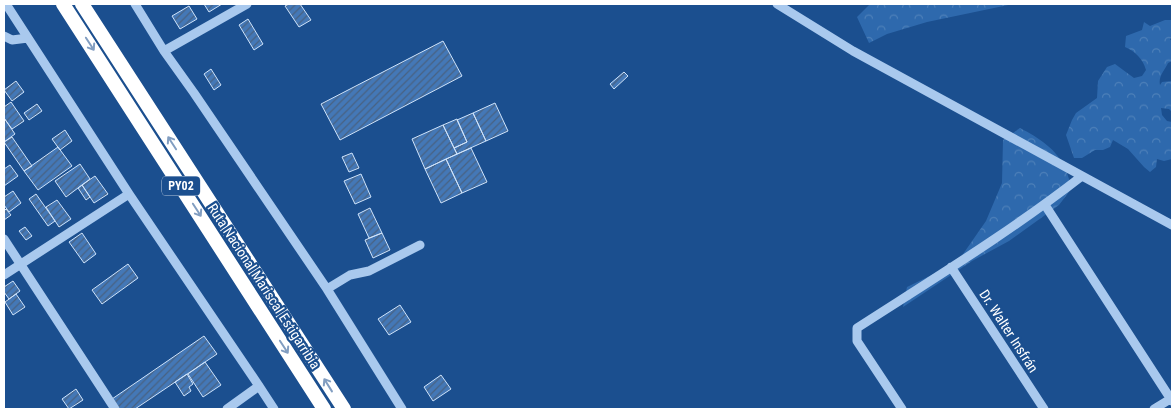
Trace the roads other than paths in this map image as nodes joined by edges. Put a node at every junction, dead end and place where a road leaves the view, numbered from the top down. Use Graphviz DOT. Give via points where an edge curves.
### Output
graph roads {
  1 [pos="6,4"];
  2 [pos="63,4"];
  3 [pos="82,4"];
  4 [pos="135,4"];
  5 [pos="247,4"];
  6 [pos="776,4"];
  7 [pos="4,36"];
  8 [pos="28,38"];
  9 [pos="164,51"];
  10 [pos="1082,176"];
  11 [pos="129,194"];
  12 [pos="1045,205"];
  13 [pos="1172,226"];
  14 [pos="4,239"];
  15 [pos="420,246"];
  16 [pos="20,265"];
  17 [pos="951,267"];
  18 [pos="4,276"];
  19 [pos="326,289"];
  20 [pos="259,386"];
  21 [pos="1172,399"];
  22 [pos="114,409"];
  23 [pos="226,409"];
  24 [pos="274,409"];
  25 [pos="324,409"];
  26 [pos="344,409"];
  27 [pos="402,409"];
  28 [pos="902,409"];
  29 [pos="1044,409"];
  30 [pos="1154,409"];
  1 -- 8 [label="street"];
  2 -- 25 [label="highway, Ruta Nacional Mariscal Estigarribia / PY02, one-way"];
  26 -- 3 [label="highway, Ruta Nacional Mariscal Estigarribia / PY02, one-way"];
  4 -- 9 [label="street"];
  5 -- 9 [label="street"];
  6 -- 10 [label="street" via="852,51"];
  7 -- 8 [label="street" via="12,40"];
  8 -- 11 [label="street"];
  9 -- 19 [label="street"];
  10 -- 12 [label="street"];
  10 -- 13 [label="street"];
  11 -- 16 [label="street"];
  11 -- 20 [label="street"];
  12 -- 17 [label="street"];
  12 -- 21 [label="street"];
  14 -- 16 [label="street"];
  15 -- 19 [label="street" via="369,271 350,275"];
  16 -- 18 [label="street"];
  16 -- 22 [label="street"];
  17 -- 28 [label="street" via="857,328 856,341"];
  17 -- 29 [label="street, Dr. Walter Insfrán"];
  19 -- 27 [label="street"];
  20 -- 23 [label="street"];
  20 -- 24 [label="street"];
  21 -- 30 [label="street"];
}
